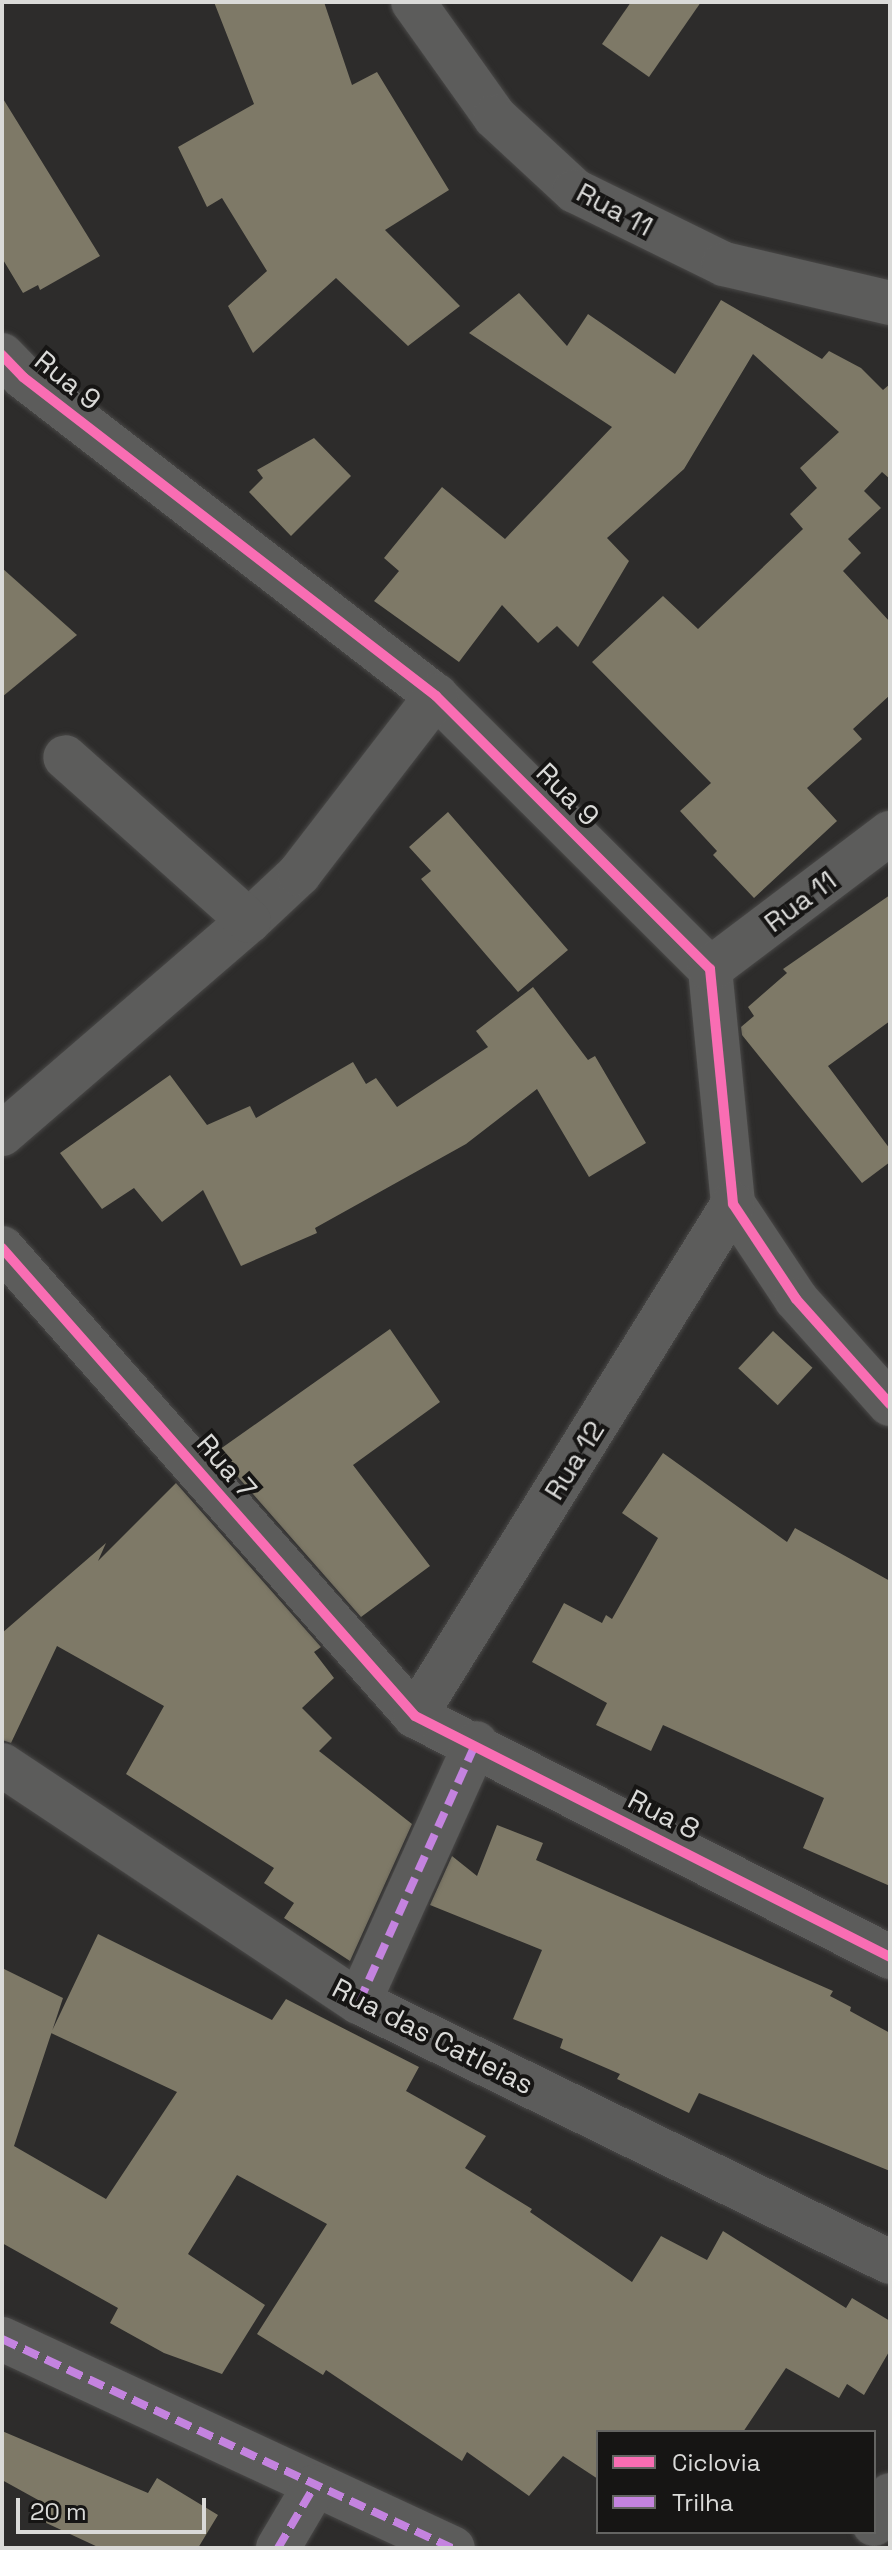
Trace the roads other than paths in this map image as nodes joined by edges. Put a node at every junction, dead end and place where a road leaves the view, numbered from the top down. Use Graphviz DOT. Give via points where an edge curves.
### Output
graph roads {
  1 [pos="413,2"];
  2 [pos="890,303"];
  3 [pos="2,355"];
  4 [pos="436,696"];
  5 [pos="65,757"];
  6 [pos="890,833"];
  7 [pos="249,921"];
  8 [pos="710,969"];
  9 [pos="2,1134"];
  10 [pos="733,1204"];
  11 [pos="2,1248"];
  12 [pos="890,1404"];
  13 [pos="415,1716"];
  14 [pos="476,1743"];
  15 [pos="2,1765"];
  16 [pos="890,1957"];
  17 [pos="359,2002"];
  18 [pos="890,2262"];
  19 [pos="2,2339"];
  20 [pos="314,2487"];
  21 [pos="890,2495"];
  22 [pos="876,2520"];
  23 [pos="278,2548"];
  24 [pos="453,2548"];
  1 -- 2 [label="street, Rua 11" via="495,117 575,191 724,264"];
  3 -- 4 [label="street, Rua 9" via="23,377"];
  4 -- 7 [label="street" via="299,874"];
  4 -- 8 [label="street, Rua 9"];
  5 -- 7 [label="street"];
  6 -- 8 [label="street, Rua 11"];
  7 -- 9 [label="street"];
  8 -- 10 [label="street"];
  10 -- 12 [label="street" via="796,1299"];
  10 -- 13 [label="street, Rua 12"];
  11 -- 13 [label="street, Rua 7"];
  13 -- 14 [label="street, Rua 8"];
  14 -- 16 [label="street, Rua 8"];
  14 -- 17 [label="street"];
  15 -- 17 [label="street, Rua das Catleias"];
  17 -- 18 [label="street, Rua das Catleias"];
  19 -- 20 [label="street"];
  20 -- 23 [label="street"];
  20 -- 24 [label="street"];
  21 -- 22 [label="street"];
}
